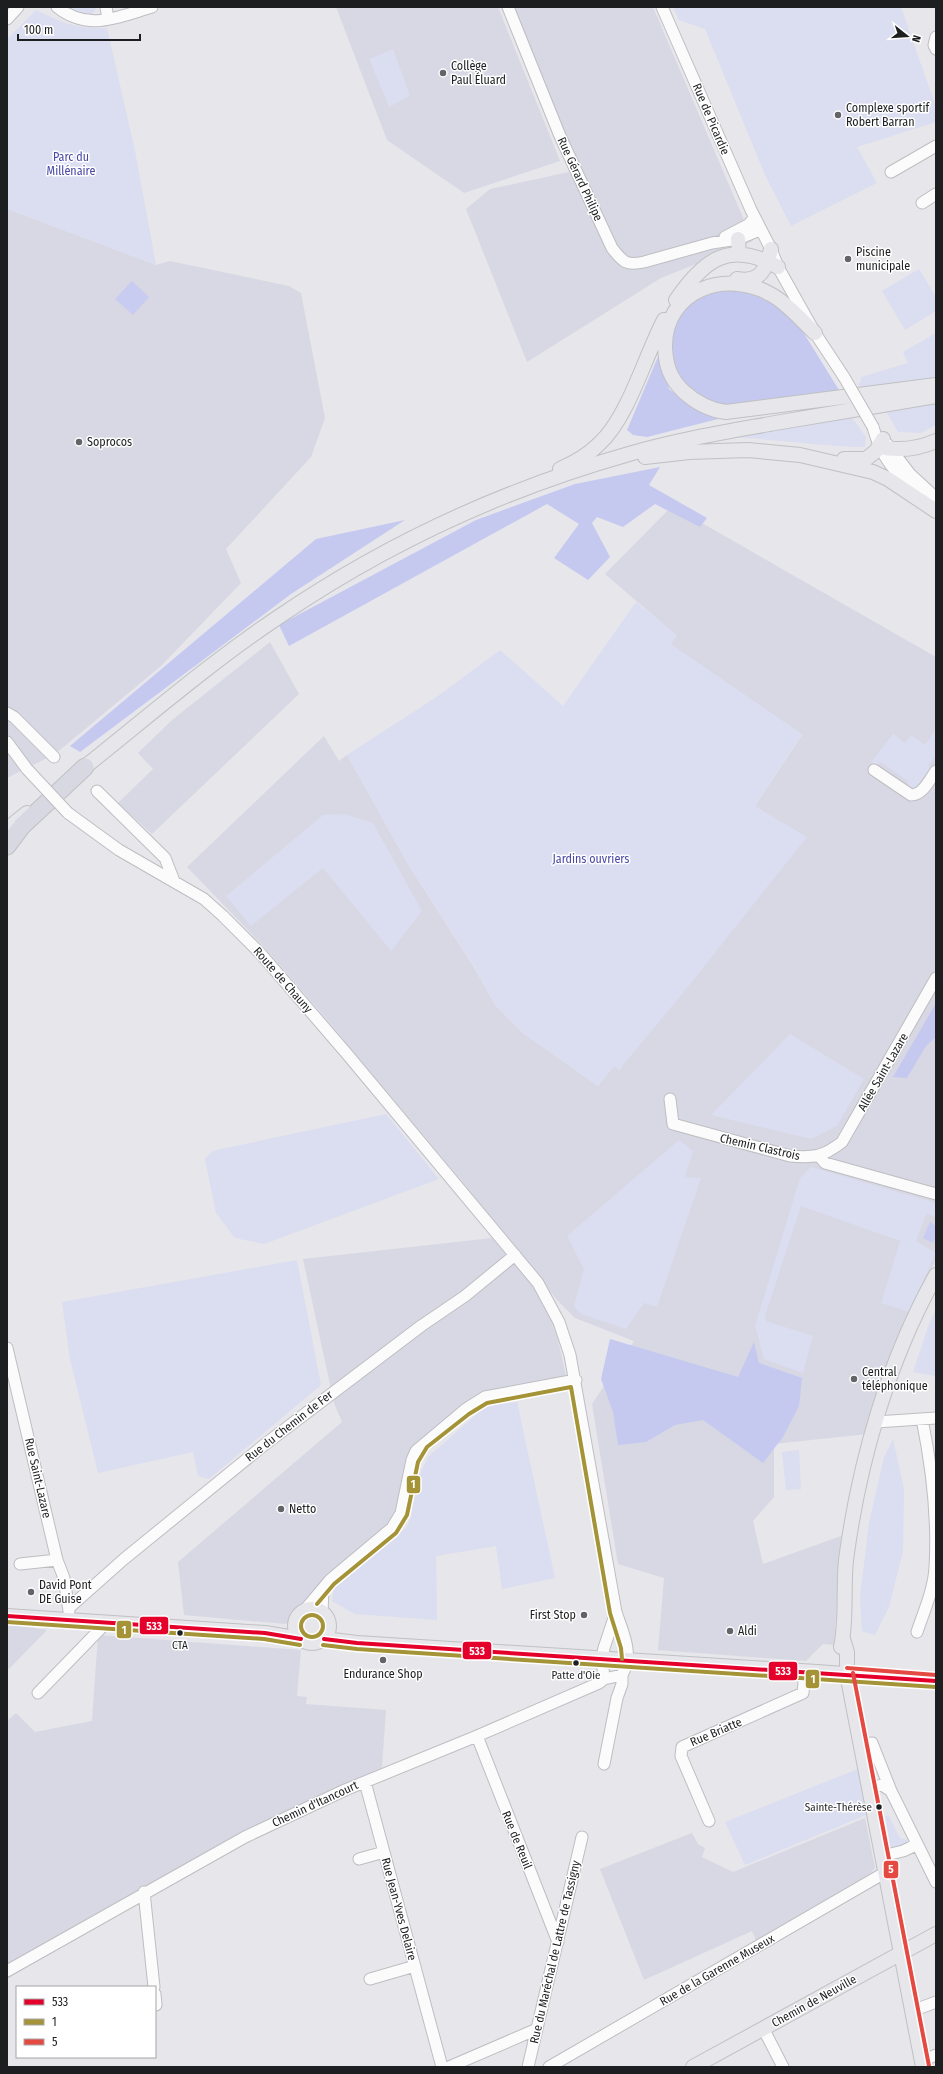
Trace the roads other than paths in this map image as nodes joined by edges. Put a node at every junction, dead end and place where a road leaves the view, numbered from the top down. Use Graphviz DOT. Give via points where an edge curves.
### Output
graph roads {
  1 [pos="18,7"];
  2 [pos="57,7"];
  3 [pos="106,7"];
  4 [pos="152,7"];
  5 [pos="508,7"];
  6 [pos="662,7"];
  7 [pos="7,19"];
  8 [pos="108,19"];
  9 [pos="936,37"];
  10 [pos="936,49"];
  11 [pos="936,146"];
  12 [pos="891,172"];
  13 [pos="936,194"];
  14 [pos="922,203"];
  15 [pos="754,218"];
  16 [pos="760,230"];
  17 [pos="744,237"];
  18 [pos="712,243"];
  19 [pos="739,253"];
  20 [pos="771,258"];
  21 [pos="710,285"];
  22 [pos="815,333"];
  23 [pos="936,385"];
  24 [pos="936,396"];
  25 [pos="936,441"];
  26 [pos="884,445"];
  27 [pos="800,455"];
  28 [pos="595,464"];
  29 [pos="523,490"];
  30 [pos="936,498"];
  31 [pos="936,506"];
  32 [pos="936,511"];
  33 [pos="7,713"];
  34 [pos="7,742"];
  35 [pos="54,757"];
  36 [pos="85,767"];
  37 [pos="874,770"];
  38 [pos="936,771"];
  39 [pos="97,791"];
  40 [pos="24,816"];
  41 [pos="7,826"];
  42 [pos="7,829"];
  43 [pos="7,846"];
  44 [pos="174,881"];
  45 [pos="936,978"];
  46 [pos="670,1099"];
  47 [pos="819,1156"];
  48 [pos="936,1194"];
  49 [pos="517,1258"];
  50 [pos="936,1275"];
  51 [pos="7,1348"];
  52 [pos="576,1380"];
  53 [pos="936,1418"];
  54 [pos="922,1419"];
  55 [pos="876,1422"];
  56 [pos="936,1536"];
  57 [pos="57,1560"];
  58 [pos="20,1564"];
  59 [pos="935,1569"];
  60 [pos="323,1588"];
  61 [pos="304,1611"];
  62 [pos="322,1612"];
  63 [pos="616,1612"];
  64 [pos="7,1616"];
  65 [pos="66,1616"];
  66 [pos="106,1623"];
  67 [pos="295,1625"];
  68 [pos="329,1625"];
  69 [pos="917,1632"];
  70 [pos="265,1634"];
  71 [pos="301,1639"];
  72 [pos="324,1639"];
  73 [pos="374,1642"];
  74 [pos="602,1657"];
  75 [pos="628,1659"];
  76 [pos="805,1671"];
  77 [pos="847,1674"];
  78 [pos="622,1675"];
  79 [pos="604,1679"];
  80 [pos="936,1682"];
  81 [pos="38,1694"];
  82 [pos="477,1736"];
  83 [pos="861,1746"];
  84 [pos="604,1764"];
  85 [pos="365,1782"];
  86 [pos="869,1788"];
  87 [pos="891,1791"];
  88 [pos="709,1821"];
  89 [pos="582,1837"];
  90 [pos="916,1845"];
  91 [pos="384,1852"];
  92 [pos="882,1856"];
  93 [pos="359,1859"];
  94 [pos="886,1872"];
  95 [pos="936,1882"];
  96 [pos="144,1892"];
  97 [pos="936,1934"];
  98 [pos="558,1942"];
  99 [pos="901,1953"];
  100 [pos="415,1966"];
  101 [pos="7,1971"];
  102 [pos="370,1979"];
  103 [pos="154,1986"];
  104 [pos="936,2002"];
  105 [pos="912,2011"];
  106 [pos="763,2028"];
  107 [pos="538,2029"];
  108 [pos="936,2055"];
  109 [pos="922,2064"];
  110 [pos="442,2067"];
  111 [pos="449,2067"];
  112 [pos="528,2067"];
  113 [pos="549,2067"];
  114 [pos="693,2067"];
  115 [pos="783,2067"];
  1 -- 7 [label="street"];
  2 -- 8 [label="street" via="80,20 92,22"];
  3 -- 8 [label="street"];
  4 -- 8 [label="street"];
  5 -- 18 [label="street, Rue Gérard Philipe" via="560,136 612,248 622,260 633,265"];
  6 -- 15 [label="street, Rue de Picardie"];
  9 -- 10 [label="street"];
  11 -- 12 [label="street"];
  13 -- 14 [label="street"];
  15 -- 16 [label="street, Rue de Picardie"];
  15 -- 18 [label="street, Rue Gérard Philipe" via="748,225"];
  16 -- 17 [label="street, Rue Gérard Philipe"];
  16 -- 20 [label="street, Rue de Picardie"];
  17 -- 18 [label="street, Rue Gérard Philipe"];
  17 -- 19 [label="main road"];
  17 -- 20 [label="street" via="758,240"];
  19 -- 20 [label="main road"];
  19 -- 29 [label="main road" via="721,257 711,263 678,297 662,322 619,419 605,438 578,460"];
  20 -- 21 [label="main road" via="756,278 718,278"];
  20 -- 22 [label="street"];
  21 -- 22 [label="main road" via="736,283 760,290 784,304"];
  21 -- 23 [label="main road" via="695,291 680,304 669,323 665,340 671,378 701,405 726,412"];
  22 -- 26 [label="street, bridge"];
  24 -- 28 [label="main road" via="702,436"];
  25 -- 26 [label="main road" via="915,447"];
  26 -- 27 [label="main road" via="870,457 860,460"];
  26 -- 30 [label="street"];
  26 -- 31 [label="street" via="900,477"];
  27 -- 28 [label="main road" via="748,450 688,452"];
  27 -- 32 [label="main road" via="873,472"];
  28 -- 29 [label="main road"];
  29 -- 36 [label="main road" via="412,539 322,589 231,652"];
  33 -- 35 [label="street"];
  34 -- 44 [label="street, Route de Chauny, bridge" via="27,769 68,812 119,850"];
  36 -- 40 [label="main road"];
  36 -- 43 [label="highway" via="22,826"];
  37 -- 38 [label="street" via="911,795 921,792"];
  39 -- 44 [label="street" via="165,858"];
  40 -- 41 [label="highway"];
  40 -- 42 [label="main road"];
  44 -- 49 [label="street, Route de Chauny" via="204,900 260,954"];
  45 -- 47 [label="street, Allée Saint-Lazare" via="842,1142"];
  46 -- 47 [label="street, Chemin Clastrois" via="673,1124 790,1156"];
  47 -- 48 [label="street" via="825,1163"];
  49 -- 52 [label="street, Route de Chauny" via="546,1296 559,1322"];
  49 -- 65 [label="street, Rue du Chemin de Fer" via="421,1326 264,1445 124,1559"];
  50 -- 55 [label="main road" via="900,1351"];
  51 -- 57 [label="street, Rue Saint-Lazare"];
  52 -- 60 [label="street" via="485,1397 433,1435 416,1451 412,1460 401,1513 392,1528"];
  52 -- 63 [label="street, Route de Chauny"];
  53 -- 54 [label="street"];
  54 -- 55 [label="street"];
  54 -- 56 [label="street" via="933,1476"];
  55 -- 77 [label="main road" via="865,1461 846,1561 843,1639 838,1662"];
  56 -- 59 [label="street"];
  57 -- 58 [label="street"];
  57 -- 65 [label="street, Rue Saint-Lazare" via="64,1578"];
  59 -- 69 [label="street"];
  60 -- 61 [label="street"];
  60 -- 62 [label="street"];
  61 -- 62 [label="main road" via="315,1609"];
  61 -- 67 [label="main road"];
  62 -- 68 [label="main road"];
  63 -- 74 [label="street"];
  63 -- 75 [label="street, Route de Chauny"];
  64 -- 65 [label="main road"];
  65 -- 66 [label="main road"];
  66 -- 70 [label="main road"];
  66 -- 81 [label="street"];
  67 -- 70 [label="main road"];
  67 -- 71 [label="main road" via="296,1633"];
  68 -- 72 [label="main road"];
  68 -- 73 [label="main road" via="348,1637"];
  70 -- 71 [label="main road"];
  71 -- 72 [label="main road" via="315,1643"];
  72 -- 73 [label="main road"];
  73 -- 74 [label="main road"];
  74 -- 75 [label="main road"];
  74 -- 79 [label="street"];
  75 -- 76 [label="main road"];
  75 -- 78 [label="street"];
  76 -- 77 [label="main road"];
  76 -- 88 [label="street, Rue Briatte" via="803,1693 795,1698 682,1747 680,1753"];
  77 -- 80 [label="main road"];
  77 -- 83 [label="main road"];
  78 -- 79 [label="street, Chemin d'Itancourt"];
  78 -- 84 [label="street"];
  79 -- 82 [label="street, Chemin d'Itancourt"];
  82 -- 85 [label="street, Chemin d'Itancourt"];
  82 -- 98 [label="street, Rue de Reuil"];
  83 -- 86 [label="main road"];
  83 -- 87 [label="street" via="872,1743"];
  85 -- 91 [label="street, Rue Jean-Yves Delaire"];
  85 -- 96 [label="street, Chemin d'Itancourt" via="245,1837"];
  86 -- 87 [label="street" via="882,1785"];
  86 -- 92 [label="main road"];
  87 -- 90 [label="street"];
  89 -- 98 [label="street, Rue du Maréchal de Lattre de Tassigny"];
  90 -- 92 [label="street"];
  90 -- 95 [label="street"];
  91 -- 93 [label="street, Rue Jean-Yves Delaire"];
  91 -- 100 [label="street, Rue Jean-Yves Delaire"];
  92 -- 94 [label="main road"];
  94 -- 99 [label="main road"];
  94 -- 113 [label="street, Rue de la Garenne Museux"];
  96 -- 101 [label="street, Chemin d'Itancourt"];
  96 -- 103 [label="street"];
  97 -- 99 [label="main road, Chemin de Neuville"];
  98 -- 107 [label="street, Rue du Maréchal de Lattre de Tassigny"];
  99 -- 105 [label="main road"];
  99 -- 106 [label="main road, Chemin de Neuville"];
  100 -- 102 [label="street, Rue Jean-Yves Delaire"];
  100 -- 110 [label="street, Rue Jean-Yves Delaire"];
  104 -- 105 [label="street"];
  105 -- 109 [label="main road"];
  106 -- 114 [label="main road, Chemin de Neuville"];
  106 -- 115 [label="street"];
  107 -- 111 [label="street"];
  107 -- 112 [label="street, Rue du Maréchal de Lattre de Tassigny"];
  108 -- 109 [label="street"];
}
